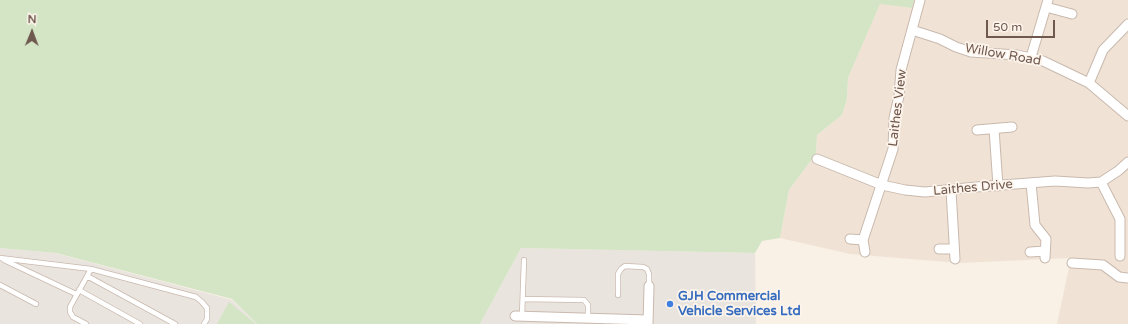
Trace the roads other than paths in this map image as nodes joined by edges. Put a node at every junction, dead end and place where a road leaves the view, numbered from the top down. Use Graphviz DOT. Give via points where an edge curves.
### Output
graph roads {
  1 [pos="920,0"];
  2 [pos="1047,4"];
  3 [pos="1072,14"];
  4 [pos="912,30"];
  5 [pos="1126,30"];
  6 [pos="1031,58"];
  7 [pos="1089,83"];
  8 [pos="1128,116"];
  9 [pos="1012,127"];
  10 [pos="994,128"];
  11 [pos="977,130"];
  12 [pos="817,159"];
  13 [pos="1128,162"];
  14 [pos="1101,182"];
  15 [pos="1031,183"];
  16 [pos="882,185"];
  17 [pos="998,186"];
  18 [pos="951,190"];
  19 [pos="850,239"];
  20 [pos="863,240"];
  21 [pos="954,248"];
  22 [pos="939,249"];
  23 [pos="865,252"];
  24 [pos="1030,252"];
  25 [pos="1123,253"];
  26 [pos="1,258"];
  27 [pos="955,259"];
  28 [pos="524,260"];
  29 [pos="1072,263"];
  30 [pos="91,269"];
  31 [pos="87,276"];
  32 [pos="1128,278"];
  33 [pos="0,285"];
  34 [pos="649,286"];
  35 [pos="78,292"];
  36 [pos="618,295"];
  37 [pos="523,299"];
  38 [pos="36,304"];
  39 [pos="519,316"];
  40 [pos="546,320"];
  41 [pos="592,320"];
  42 [pos="648,322"];
  43 [pos="86,324"];
  44 [pos="140,324"];
  45 [pos="175,324"];
  46 [pos="204,324"];
  1 -- 4 [label="street, Laithes View"];
  2 -- 3 [label="street"];
  2 -- 6 [label="street"];
  4 -- 6 [label="street, Willow Road" via="971,52"];
  4 -- 16 [label="street, Laithes View" via="901,70 894,118 893,149"];
  5 -- 7 [label="street" via="1103,50"];
  6 -- 7 [label="street, Willow Road" via="1044,61"];
  7 -- 8 [label="street, Willow Road"];
  9 -- 10 [label="street"];
  10 -- 11 [label="street"];
  10 -- 17 [label="street"];
  12 -- 16 [label="street, Laithes Drive"];
  13 -- 14 [label="street"];
  14 -- 15 [label="street, Laithes Drive"];
  14 -- 25 [label="street" via="1120,219"];
  15 -- 17 [label="street, Laithes Drive"];
  15 -- 24 [label="street" via="1035,225 1046,239 1045,255"];
  16 -- 18 [label="street, Laithes Drive" via="925,192"];
  16 -- 20 [label="street, Laithes View"];
  17 -- 18 [label="street, Laithes Drive"];
  18 -- 21 [label="street"];
  19 -- 20 [label="street"];
  20 -- 23 [label="street"];
  21 -- 22 [label="street"];
  21 -- 27 [label="street"];
  26 -- 30 [label="lane"];
  26 -- 35 [label="lane"];
  28 -- 37 [label="lane"];
  29 -- 32 [label="street" via="1103,265 1119,277"];
  30 -- 31 [label="lane"];
  30 -- 46 [label="lane" via="196,297 207,308 207,319"];
  31 -- 35 [label="lane"];
  31 -- 45 [label="lane"];
  33 -- 38 [label="lane"];
  34 -- 36 [label="lane" via="647,270 643,267 626,266 618,274"];
  34 -- 42 [label="street"];
  35 -- 43 [label="lane" via="70,312 73,317"];
  35 -- 44 [label="lane"];
  37 -- 39 [label="lane"];
  37 -- 41 [label="lane" via="584,300"];
  39 -- 40 [label="street"];
  40 -- 41 [label="street"];
  41 -- 42 [label="street"];
}
